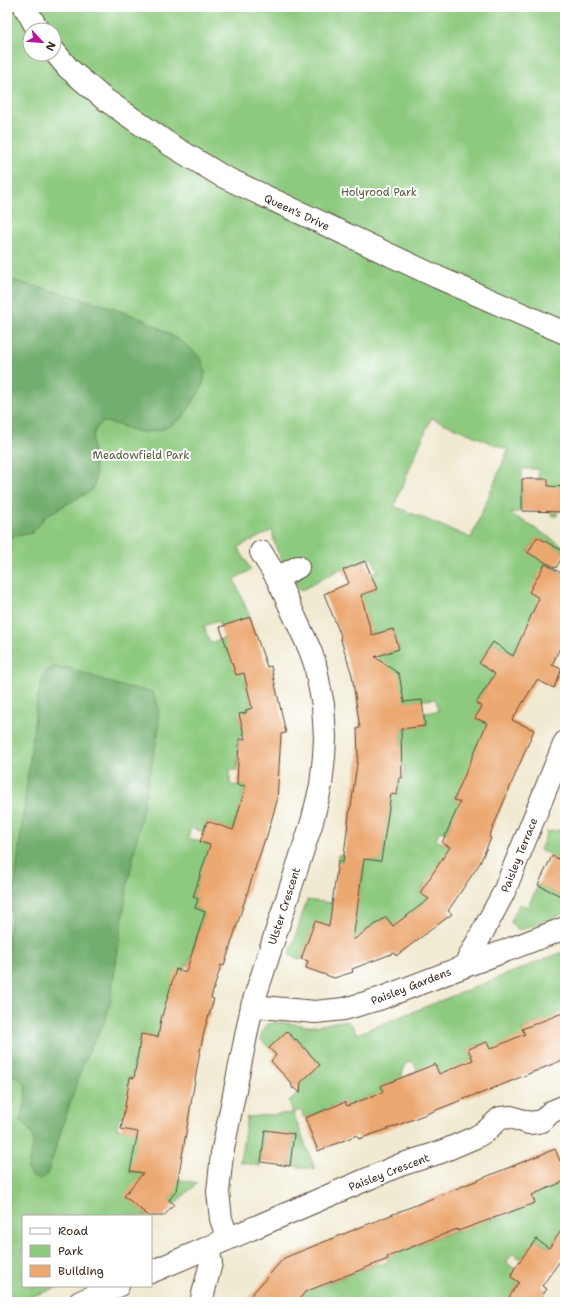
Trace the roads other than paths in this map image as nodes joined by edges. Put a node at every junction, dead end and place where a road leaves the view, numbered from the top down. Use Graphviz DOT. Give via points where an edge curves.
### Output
graph roads {
  1 [pos="25,7"];
  2 [pos="33,22"];
  3 [pos="62,61"];
  4 [pos="565,333"];
  5 [pos="261,552"];
  6 [pos="298,567"];
  7 [pos="277,578"];
  8 [pos="565,742"];
  9 [pos="565,928"];
  10 [pos="465,966"];
  11 [pos="252,1006"];
  12 [pos="565,1106"];
  13 [pos="228,1239"];
  14 [pos="208,1247"];
  15 [pos="152,1272"];
  16 [pos="116,1287"];
  17 [pos="80,1302"];
  18 [pos="201,1302"];
  1 -- 2 [label="street"];
  3 -- 4 [label="street, Queen's Drive" via="102,98 169,144 222,176 437,277"];
  5 -- 7 [label="street, Ulster Crescent"];
  6 -- 7 [label="street"];
  7 -- 11 [label="street, Ulster Crescent" via="315,664 324,713 324,756 321,785 312,822"];
  8 -- 10 [label="street, Paisley Terrace" via="503,894"];
  9 -- 10 [label="street, Paisley Gardens"];
  10 -- 11 [label="street, Paisley Gardens" via="379,999 334,1011 315,1012"];
  11 -- 13 [label="street, Ulster Crescent" via="219,1176 221,1219"];
  12 -- 13 [label="street, Paisley Crescent" via="537,1122 529,1123 510,1116 500,1118 476,1137 400,1165"];
  13 -- 14 [label="street, Paisley Crescent"];
  14 -- 15 [label="street, Paisley Crescent"];
  14 -- 18 [label="street" via="211,1263"];
  16 -- 17 [label="street"];
}
